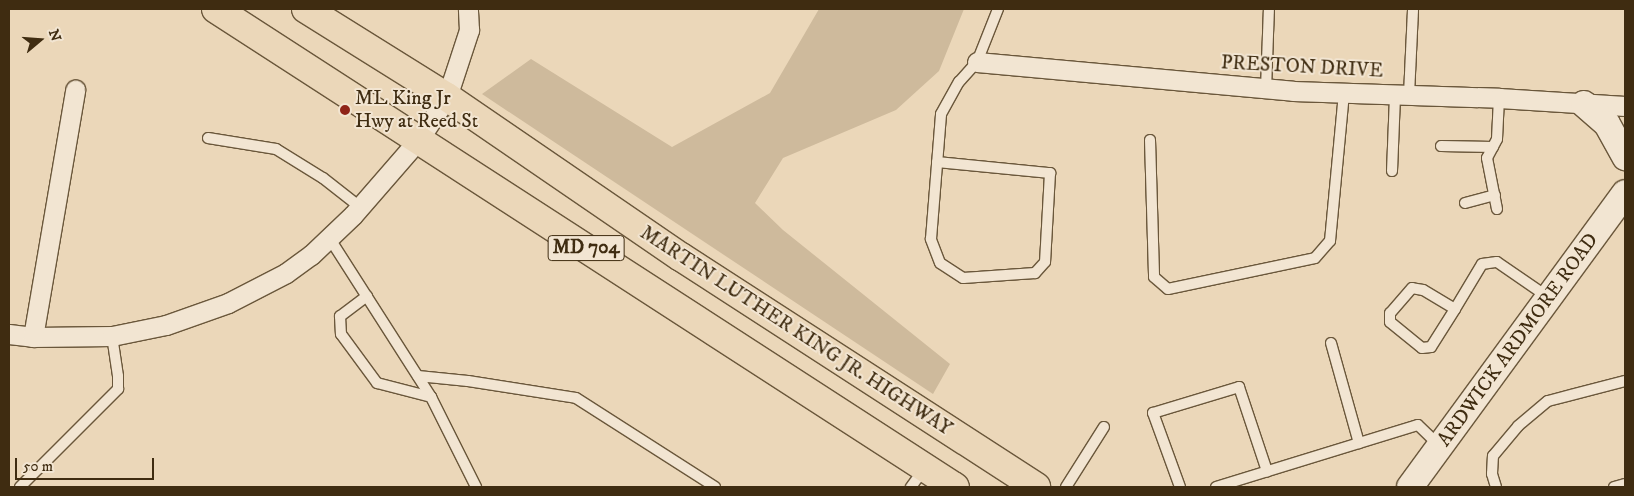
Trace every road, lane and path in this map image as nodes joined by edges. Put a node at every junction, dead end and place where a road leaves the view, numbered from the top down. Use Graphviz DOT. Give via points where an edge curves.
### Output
graph roads {
  1 [pos="216,9"];
  2 [pos="306,9"];
  3 [pos="468,9"];
  4 [pos="998,9"];
  5 [pos="1269,9"];
  6 [pos="1413,9"];
  7 [pos="977,62"];
  8 [pos="1266,89"];
  9 [pos="76,90"];
  10 [pos="1344,93"];
  11 [pos="1402,95"];
  12 [pos="447,97"];
  13 [pos="1499,98"];
  14 [pos="1584,104"];
  15 [pos="1625,106"];
  16 [pos="208,138"];
  17 [pos="419,139"];
  18 [pos="1150,140"];
  19 [pos="1441,146"];
  20 [pos="1493,147"];
  21 [pos="1625,157"];
  22 [pos="937,162"];
  23 [pos="1392,171"];
  24 [pos="1625,193"];
  25 [pos="1495,195"];
  26 [pos="1465,203"];
  27 [pos="360,207"];
  28 [pos="1497,209"];
  29 [pos="330,239"];
  30 [pos="367,296"];
  31 [pos="1548,297"];
  32 [pos="1455,309"];
  33 [pos="9,334"];
  34 [pos="112,336"];
  35 [pos="32,337"];
  36 [pos="1331,343"];
  37 [pos="418,376"];
  38 [pos="1625,381"];
  39 [pos="431,396"];
  40 [pos="1104,427"];
  41 [pos="1359,443"];
  42 [pos="1441,446"];
  43 [pos="1267,472"];
  44 [pos="918,478"];
  45 [pos="1418,481"];
  46 [pos="1625,484"];
  47 [pos="20,487"];
  48 [pos="476,487"];
  49 [pos="716,487"];
  50 [pos="955,487"];
  51 [pos="1036,487"];
  52 [pos="1066,487"];
  53 [pos="1180,487"];
  54 [pos="1216,487"];
  55 [pos="1496,487"];
  56 [pos="1614,487"];
  1 -- 17 [label="main road, MD 704"];
  2 -- 12 [label="main road, MARTIN LUTHER KING JR. HIGHWAY / MD 704"];
  3 -- 12 [label="street" via="469,30"];
  4 -- 7 [label="lane"];
  5 -- 8 [label="lane"];
  6 -- 11 [label="lane"];
  7 -- 8 [label="street, PRESTON DRIVE"];
  7 -- 22 [label="lane" via="959,82 941,114"];
  8 -- 10 [label="street, PRESTON DRIVE"];
  9 -- 35 [label="street"];
  10 -- 11 [label="street, PRESTON DRIVE"];
  10 -- 18 [label="lane" via="1330,241 1315,258 1168,290 1154,277"];
  11 -- 13 [label="street, PRESTON DRIVE"];
  11 -- 23 [label="lane"];
  12 -- 17 [label="street"];
  12 -- 51 [label="main road, MARTIN LUTHER KING JR. HIGHWAY / MD 704" via="681,257"];
  13 -- 14 [label="street, PRESTON DRIVE"];
  13 -- 20 [label="lane" via="1497,139"];
  14 -- 15 [label="street, PRESTON DRIVE"];
  14 -- 21 [label="main road" via="1607,124"];
  16 -- 27 [label="lane" via="276,149 323,178"];
  17 -- 27 [label="street"];
  17 -- 44 [label="main road, MD 704"];
  19 -- 20 [label="lane"];
  20 -- 25 [label="lane" via="1488,158"];
  22 -- 22 [label="lane" via="931,239 940,263 963,278 1035,273 1045,262 1050,173"];
  24 -- 31 [label="main road, ARDWICK ARDMORE ROAD"];
  25 -- 26 [label="lane"];
  25 -- 28 [label="lane"];
  27 -- 29 [label="street"];
  29 -- 30 [label="lane"];
  29 -- 34 [label="street" via="286,273 228,303 166,325"];
  30 -- 37 [label="lane"];
  30 -- 39 [label="lane" via="340,316 341,334 377,383"];
  31 -- 32 [label="lane" via="1497,262 1482,264"];
  31 -- 42 [label="main road, ARDWICK ARDMORE ROAD"];
  32 -- 32 [label="lane" via="1431,347 1422,348 1390,322 1390,313 1412,288 1423,290"];
  33 -- 35 [label="street"];
  34 -- 35 [label="street"];
  34 -- 47 [label="lane" via="118,389"];
  36 -- 41 [label="lane"];
  37 -- 39 [label="lane"];
  37 -- 49 [label="lane" via="468,380 576,398"];
  38 -- 55 [label="lane" via="1548,402 1518,426 1493,456 1492,474"];
  39 -- 48 [label="lane"];
  40 -- 52 [label="lane"];
  41 -- 42 [label="lane" via="1418,425"];
  41 -- 43 [label="lane"];
  42 -- 45 [label="main road, ARDWICK ARDMORE ROAD"];
  43 -- 53 [label="lane" via="1239,387 1153,413"];
  43 -- 54 [label="lane"];
  44 -- 50 [label="main road, MD 704"];
  46 -- 56 [label="lane"];
}
